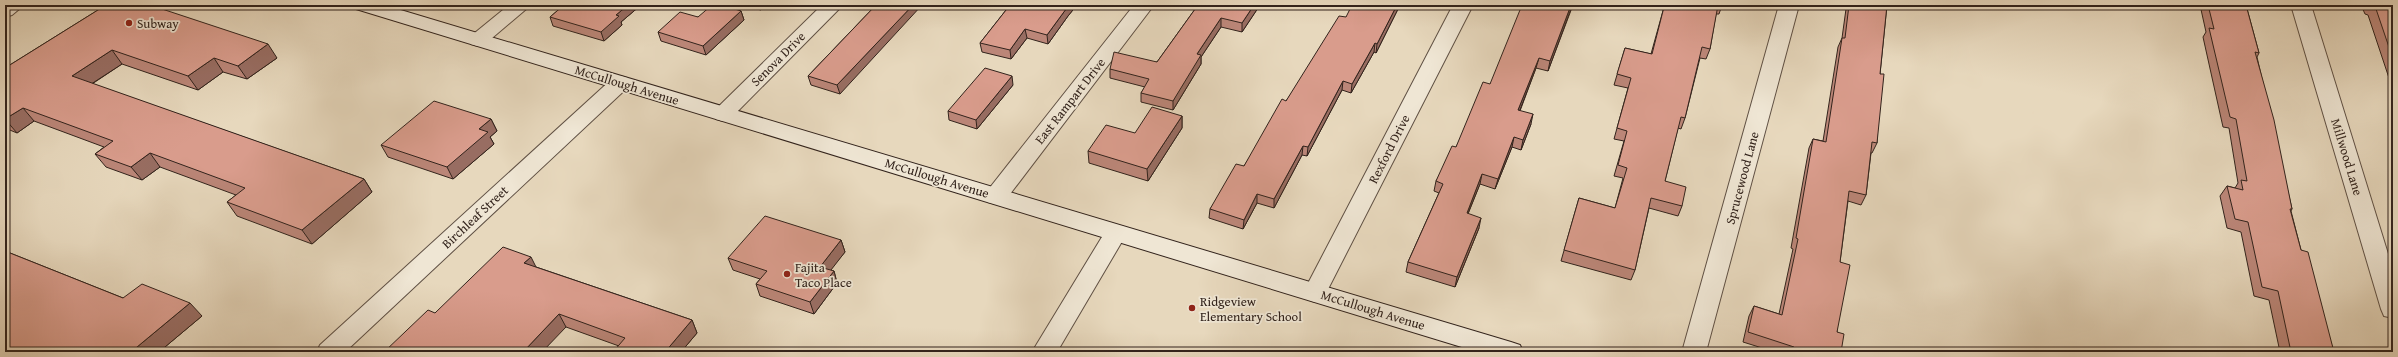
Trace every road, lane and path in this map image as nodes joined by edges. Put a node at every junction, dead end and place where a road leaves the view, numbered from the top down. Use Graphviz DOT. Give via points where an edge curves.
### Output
graph roads {
  1 [pos="14,5"];
  2 [pos="363,5"];
  3 [pos="521,5"];
  4 [pos="833,5"];
  5 [pos="1144,5"];
  6 [pos="1463,5"];
  7 [pos="1789,5"];
  8 [pos="2300,5"];
  9 [pos="5,11"];
  10 [pos="478,40"];
  11 [pos="620,83"];
  12 [pos="723,114"];
  13 [pos="996,196"];
  14 [pos="1116,232"];
  15 [pos="1314,293"];
  16 [pos="2393,309"];
  17 [pos="330,352"];
  18 [pos="1044,352"];
  19 [pos="1511,352"];
  20 [pos="1694,352"];
  1 -- 9 [label="street"];
  2 -- 10 [label="street, McCullough Avenue"];
  3 -- 10 [label="street"];
  4 -- 12 [label="street, Senova Drive"];
  5 -- 13 [label="street, East Rampart Drive"];
  6 -- 15 [label="street, Rexford Drive"];
  7 -- 20 [label="street, Sprucewood Lane"];
  8 -- 16 [label="street, Millwood Lane"];
  10 -- 11 [label="street, McCullough Avenue"];
  11 -- 12 [label="street, McCullough Avenue"];
  11 -- 17 [label="street, Birchleaf Street"];
  12 -- 13 [label="street, McCullough Avenue"];
  13 -- 14 [label="street, McCullough Avenue"];
  14 -- 15 [label="street, McCullough Avenue"];
  14 -- 18 [label="street"];
  15 -- 19 [label="street, McCullough Avenue"];
}
